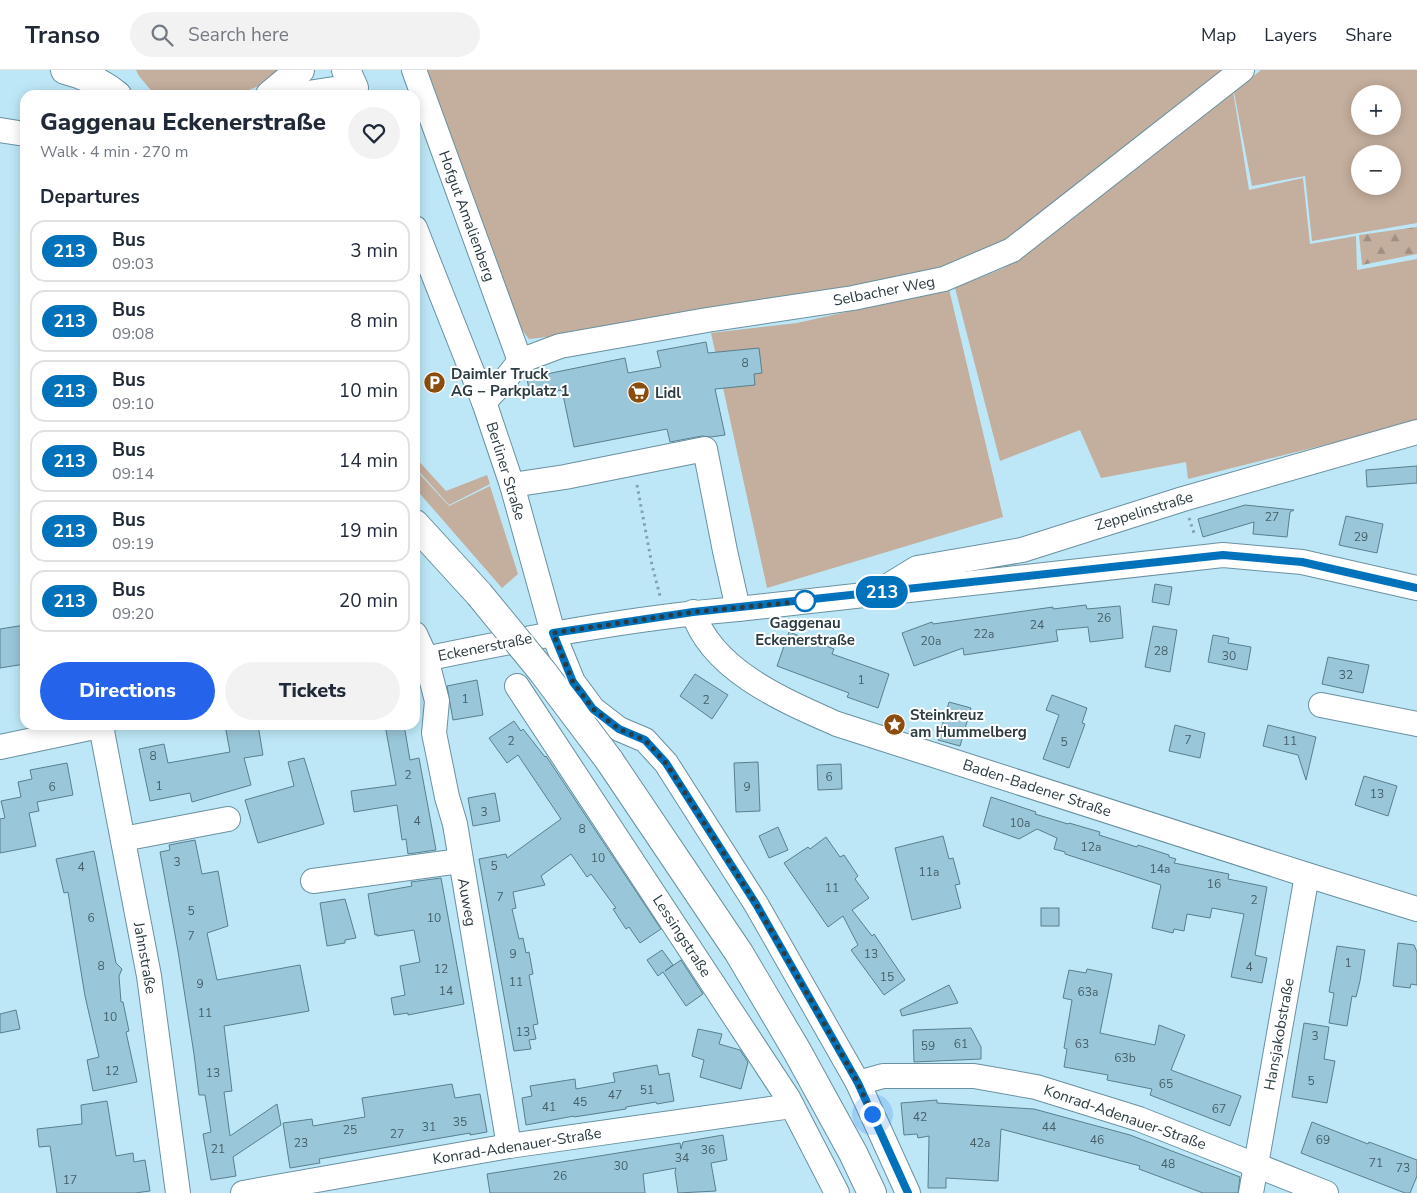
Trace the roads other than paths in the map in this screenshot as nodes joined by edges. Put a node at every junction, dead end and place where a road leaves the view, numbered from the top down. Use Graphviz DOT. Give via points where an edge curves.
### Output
graph roads {
  1 [pos="65,70"];
  2 [pos="300,70"];
  3 [pos="414,70"];
  4 [pos="1242,70"];
  5 [pos="353,84"];
  6 [pos="124,88"];
  7 [pos="276,90"];
  8 [pos="328,90"];
  9 [pos="0,130"];
  10 [pos="20,133"];
  11 [pos="420,241"];
  12 [pos="520,361"];
  13 [pos="484,402"];
  14 [pos="1417,432"];
  15 [pos="512,485"];
  16 [pos="420,529"];
  17 [pos="1417,588"];
  18 [pos="875,593"];
  19 [pos="738,609"];
  20 [pos="693,612"];
  21 [pos="553,633"];
  22 [pos="420,659"];
  23 [pos="517,686"];
  24 [pos="1321,705"];
  25 [pos="1417,724"];
  26 [pos="79,730"];
  27 [pos="103,730"];
  28 [pos="0,747"];
  29 [pos="228,820"];
  30 [pos="123,839"];
  31 [pos="460,861"];
  32 [pos="1307,875"];
  33 [pos="314,881"];
  34 [pos="1417,908"];
  35 [pos="858,1083"];
  36 [pos="792,1106"];
  37 [pos="509,1146"];
  38 [pos="1256,1164"];
  39 [pos="287,1190"];
  40 [pos="178,1193"];
  41 [pos="243,1193"];
  42 [pos="837,1193"];
  43 [pos="872,1193"];
  44 [pos="908,1193"];
  45 [pos="1251,1193"];
  46 [pos="1326,1193"];
  1 -- 6 [label="main road"];
  2 -- 7 [label="main road"];
  3 -- 12 [label="street, Hofgut Amalienberg"];
  4 -- 12 [label="street, Selbacher Weg" via="1012,250 944,279 853,298 560,346"];
  5 -- 8 [label="main road"];
  9 -- 10 [label="street"];
  11 -- 13 [label="street, Berliner Straße"];
  12 -- 13 [label="street"];
  13 -- 15 [label="street, Berliner Straße"];
  14 -- 18 [label="street, Zeppelinstraße" via="1183,499 1022,550 917,568"];
  15 -- 19 [label="street" via="705,449"];
  15 -- 21 [label="street, Berliner Straße"];
  16 -- 43 [label="main road, bridge" via="479,594 609,760 738,953 797,1051"];
  17 -- 18 [label="street, Eckenerstraße" via="1302,562 1223,555"];
  18 -- 19 [label="street, Eckenerstraße"];
  19 -- 20 [label="street, Eckenerstraße"];
  20 -- 21 [label="street, Eckenerstraße"];
  20 -- 32 [label="street, Baden-Badener Straße" via="698,628 712,648 742,674 786,702 837,724"];
  21 -- 22 [label="street, Eckenerstraße"];
  21 -- 35 [label="street" via="573,682 593,709 619,729 645,740 666,763 756,904"];
  22 -- 31 [label="street, Auweg" via="437,701 434,733"];
  23 -- 36 [label="street, Lessingstraße"];
  24 -- 25 [label="street"];
  26 -- 28 [label="street"];
  27 -- 30 [label="street, Jahnstraße"];
  29 -- 30 [label="street"];
  30 -- 40 [label="street, Jahnstraße" via="149,976"];
  31 -- 33 [label="street"];
  31 -- 37 [label="street, Auweg"];
  32 -- 34 [label="street, Baden-Badener Straße"];
  32 -- 38 [label="street, Hansjakobstraße"];
  35 -- 38 [label="street, Konrad-Adenauer-Straße" via="883,1076 974,1076 1036,1087 1140,1119"];
  35 -- 44 [label="street"];
  36 -- 37 [label="street, Konrad-Adenauer-Straße"];
  36 -- 42 [label="street, Lessingstraße"];
  37 -- 39 [label="street, Konrad-Adenauer-Straße"];
  38 -- 45 [label="street, Hansjakobstraße"];
  38 -- 46 [label="street, Konrad-Adenauer-Straße"];
  39 -- 41 [label="street, Konrad-Adenauer-Straße"];
}
